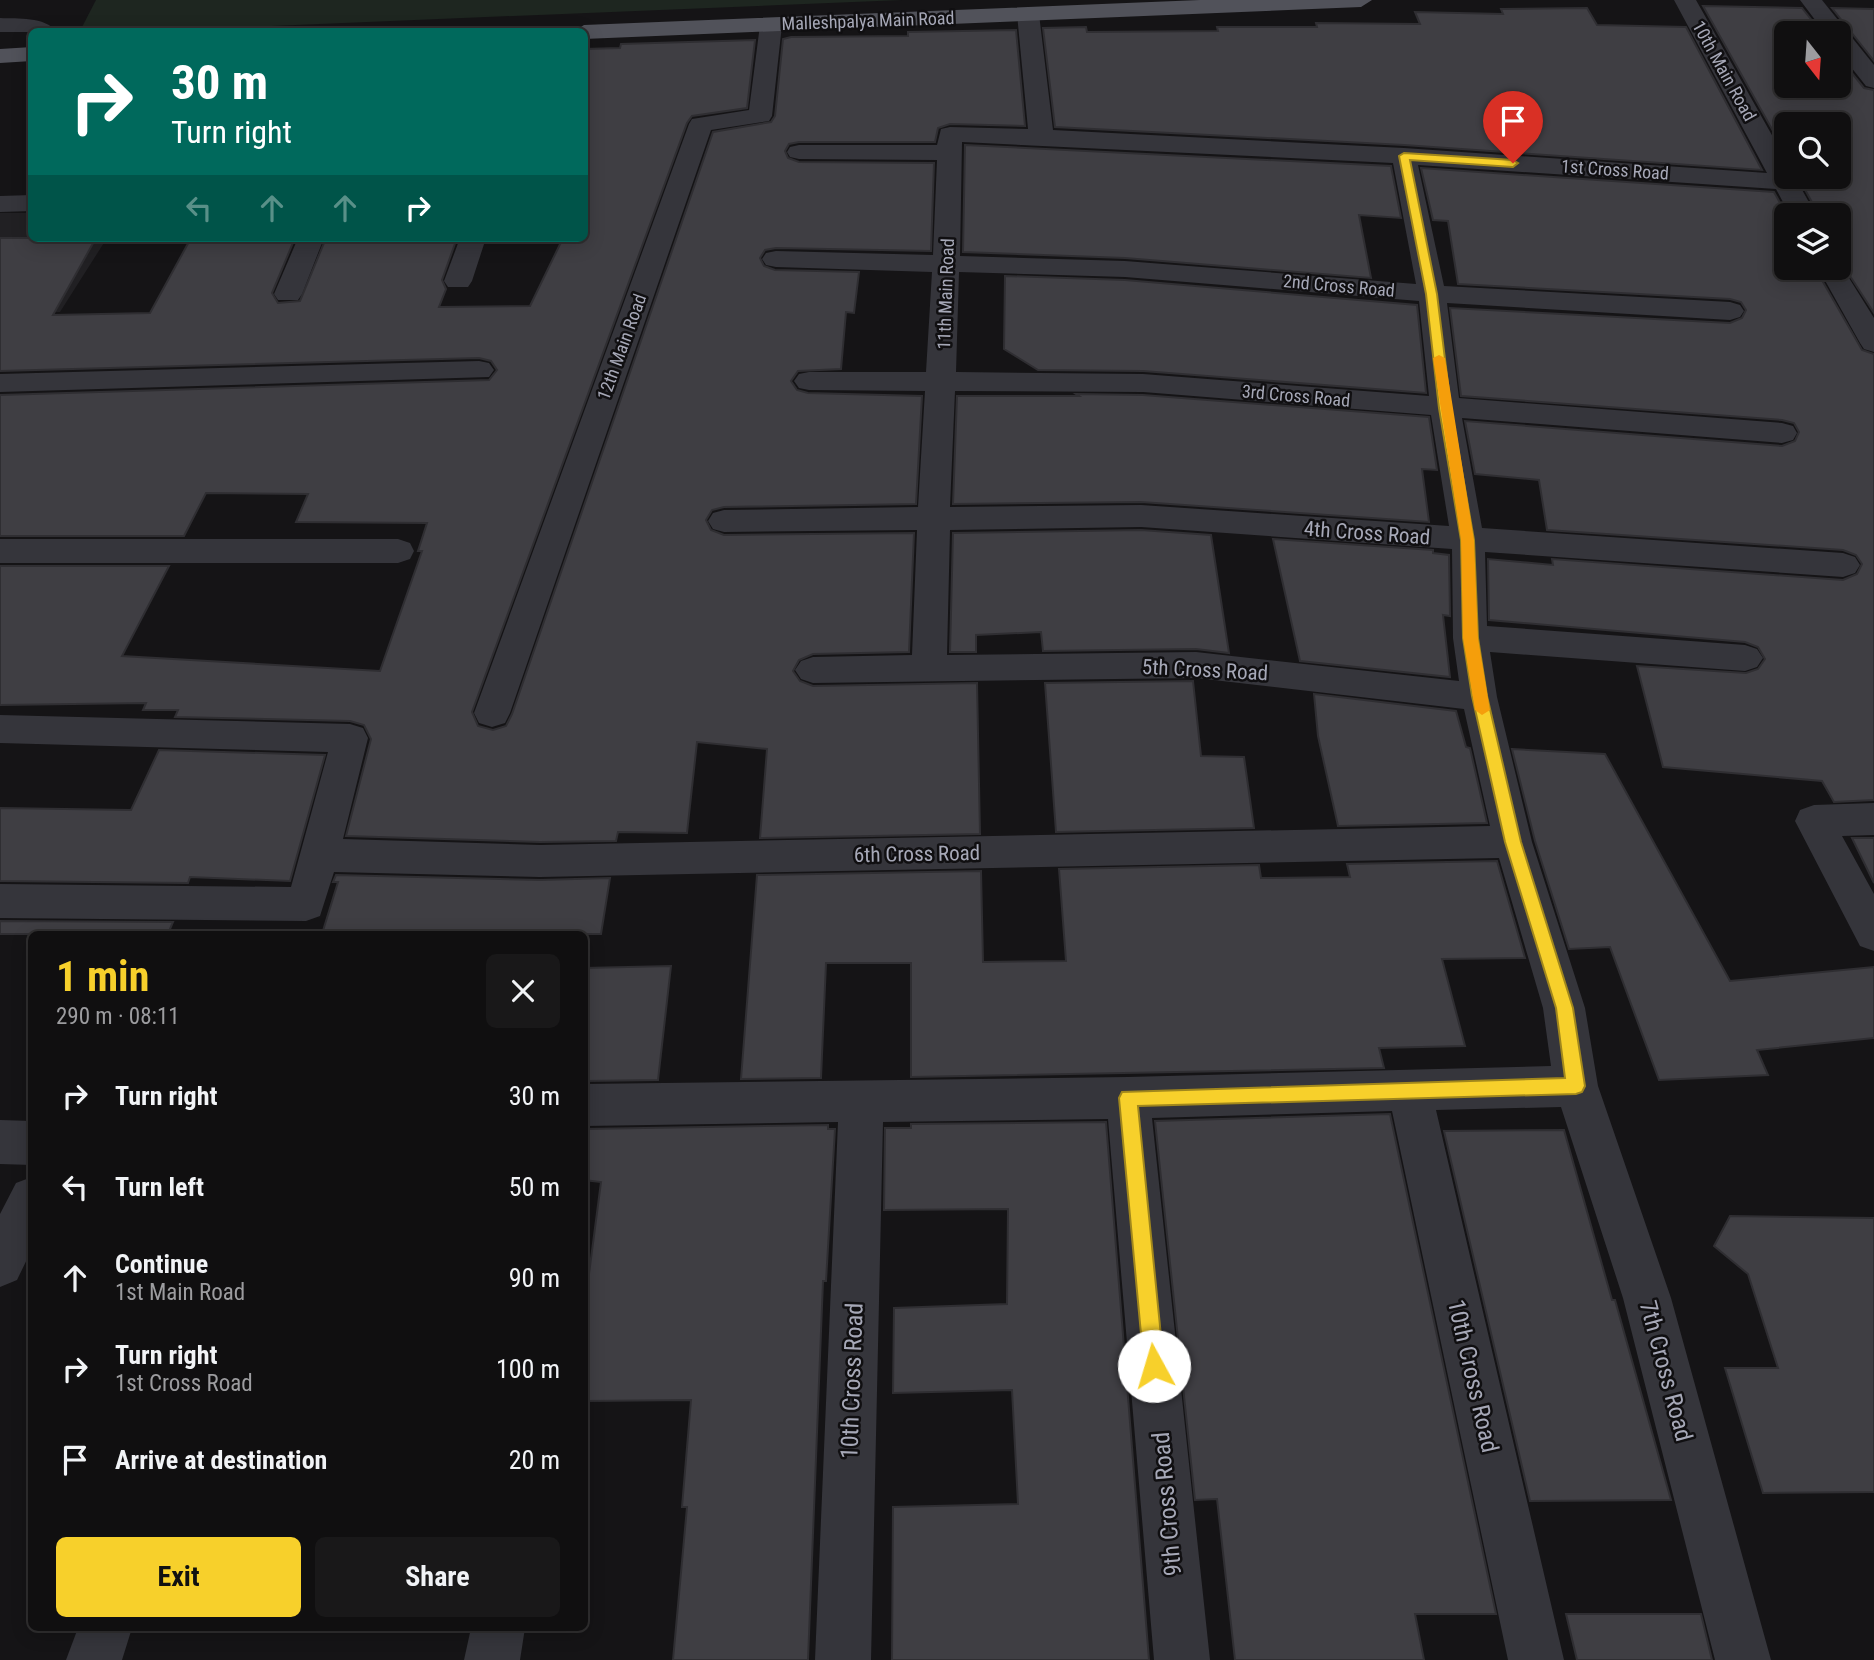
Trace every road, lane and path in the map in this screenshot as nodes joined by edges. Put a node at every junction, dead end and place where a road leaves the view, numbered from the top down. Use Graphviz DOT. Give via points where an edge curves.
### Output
graph roads {
  1 [pos="1362,0"];
  2 [pos="1685,0"];
  3 [pos="1811,0"];
  4 [pos="1028,14"];
  5 [pos="1827,21"];
  6 [pos="0,25"];
  7 [pos="771,25"];
  8 [pos="37,28"];
  9 [pos="588,32"];
  10 [pos="1852,53"];
  11 [pos="28,54"];
  12 [pos="0,55"];
  13 [pos="1874,81"];
  14 [pos="1041,137"];
  15 [pos="799,152"];
  16 [pos="950,153"];
  17 [pos="1404,156"];
  18 [pos="1774,164"];
  19 [pos="1774,181"];
  20 [pos="28,203"];
  21 [pos="0,204"];
  22 [pos="309,242"];
  23 [pos="472,242"];
  24 [pos="776,259"];
  25 [pos="948,262"];
  26 [pos="1839,280"];
  27 [pos="458,281"];
  28 [pos="288,294"];
  29 [pos="1432,294"];
  30 [pos="1730,311"];
  31 [pos="1874,342"];
  32 [pos="479,370"];
  33 [pos="809,381"];
  34 [pos="943,382"];
  35 [pos="0,383"];
  36 [pos="1445,408"];
  37 [pos="1782,433"];
  38 [pos="932,517"];
  39 [pos="724,521"];
  40 [pos="1468,540"];
  41 [pos="0,551"];
  42 [pos="398,551"];
  43 [pos="1843,565"];
  44 [pos="1470,638"];
  45 [pos="1745,658"];
  46 [pos="929,668"];
  47 [pos="813,670"];
  48 [pos="1479,696"];
  49 [pos="492,713"];
  50 [pos="0,729"];
  51 [pos="1874,819"];
  52 [pos="1513,842"];
  53 [pos="320,855"];
  54 [pos="0,901"];
  55 [pos="1874,933"];
  56 [pos="1576,1086"];
  57 [pos="1410,1092"];
  58 [pos="1128,1098"];
  59 [pos="861,1102"];
  60 [pos="588,1105"];
  61 [pos="0,1142"];
  62 [pos="28,1143"];
  63 [pos="28,1207"];
  64 [pos="0,1263"];
  65 [pos="104,1631"];
  66 [pos="497,1631"];
  67 [pos="94,1660"];
  68 [pos="492,1660"];
  69 [pos="843,1660"];
  70 [pos="1182,1660"];
  71 [pos="1536,1660"];
  72 [pos="1743,1660"];
  1 -- 4 [label="main road, Malleshpalya Main Road"];
  2 -- 18 [label="street, 10th Main Road"];
  3 -- 5 [label="street"];
  4 -- 7 [label="main road, Malleshpalya Main Road"];
  4 -- 14 [label="street"];
  6 -- 8 [label="street"];
  7 -- 9 [label="main road, Malleshpalya Main Road"];
  7 -- 49 [label="street, 12th Main Road" via="760,116 701,124"];
  10 -- 13 [label="street"];
  11 -- 12 [label="main road"];
  14 -- 16 [label="street" via="950,134"];
  14 -- 17 [label="street, 1st Cross Road"];
  15 -- 16 [label="street"];
  16 -- 25 [label="street, 11th Main Road"];
  17 -- 19 [label="street, 1st Cross Road"];
  17 -- 29 [label="street, 7th Cross Road"];
  20 -- 21 [label="street"];
  22 -- 28 [label="street"];
  23 -- 27 [label="street"];
  24 -- 25 [label="street, 2nd Cross Road"];
  25 -- 29 [label="street, 2nd Cross Road" via="1125,269"];
  25 -- 34 [label="street, 11th Main Road"];
  26 -- 31 [label="street"];
  29 -- 30 [label="street, 2nd Cross Road"];
  29 -- 36 [label="street, 7th Cross Road"];
  32 -- 35 [label="street"];
  33 -- 34 [label="street, 3rd Cross Road"];
  34 -- 36 [label="street, 3rd Cross Road" via="1143,383"];
  34 -- 38 [label="street, 11th Main Road"];
  36 -- 37 [label="street, 3rd Cross Road"];
  36 -- 40 [label="street, 7th Cross Road"];
  38 -- 39 [label="street, 4th Cross Road"];
  38 -- 40 [label="street, 4th Cross Road" via="1141,516"];
  38 -- 46 [label="street, 11th Main Road"];
  40 -- 43 [label="street, 4th Cross Road"];
  40 -- 44 [label="street, 7th Cross Road"];
  41 -- 42 [label="street"];
  44 -- 45 [label="street"];
  44 -- 48 [label="street, 7th Cross Road"];
  46 -- 47 [label="street, 5th Cross Road"];
  46 -- 48 [label="street, 5th Cross Road" via="1196,665"];
  48 -- 52 [label="street, 7th Cross Road"];
  50 -- 53 [label="street" via="350,738"];
  51 -- 55 [label="street" via="1814,821"];
  52 -- 53 [label="street, 6th Cross Road" via="540,861"];
  52 -- 56 [label="street, 7th Cross Road" via="1564,1008"];
  53 -- 54 [label="street" via="306,904"];
  56 -- 57 [label="street"];
  56 -- 72 [label="street, 7th Cross Road" via="1647,1298"];
  57 -- 58 [label="street"];
  57 -- 71 [label="street, 10th Cross Road"];
  58 -- 59 [label="street"];
  58 -- 70 [label="street, 9th Cross Road"];
  59 -- 60 [label="street"];
  59 -- 69 [label="street, 10th Cross Road"];
  61 -- 62 [label="street"];
  63 -- 64 [label="street"];
  65 -- 67 [label="street"];
  66 -- 68 [label="street"];
}
